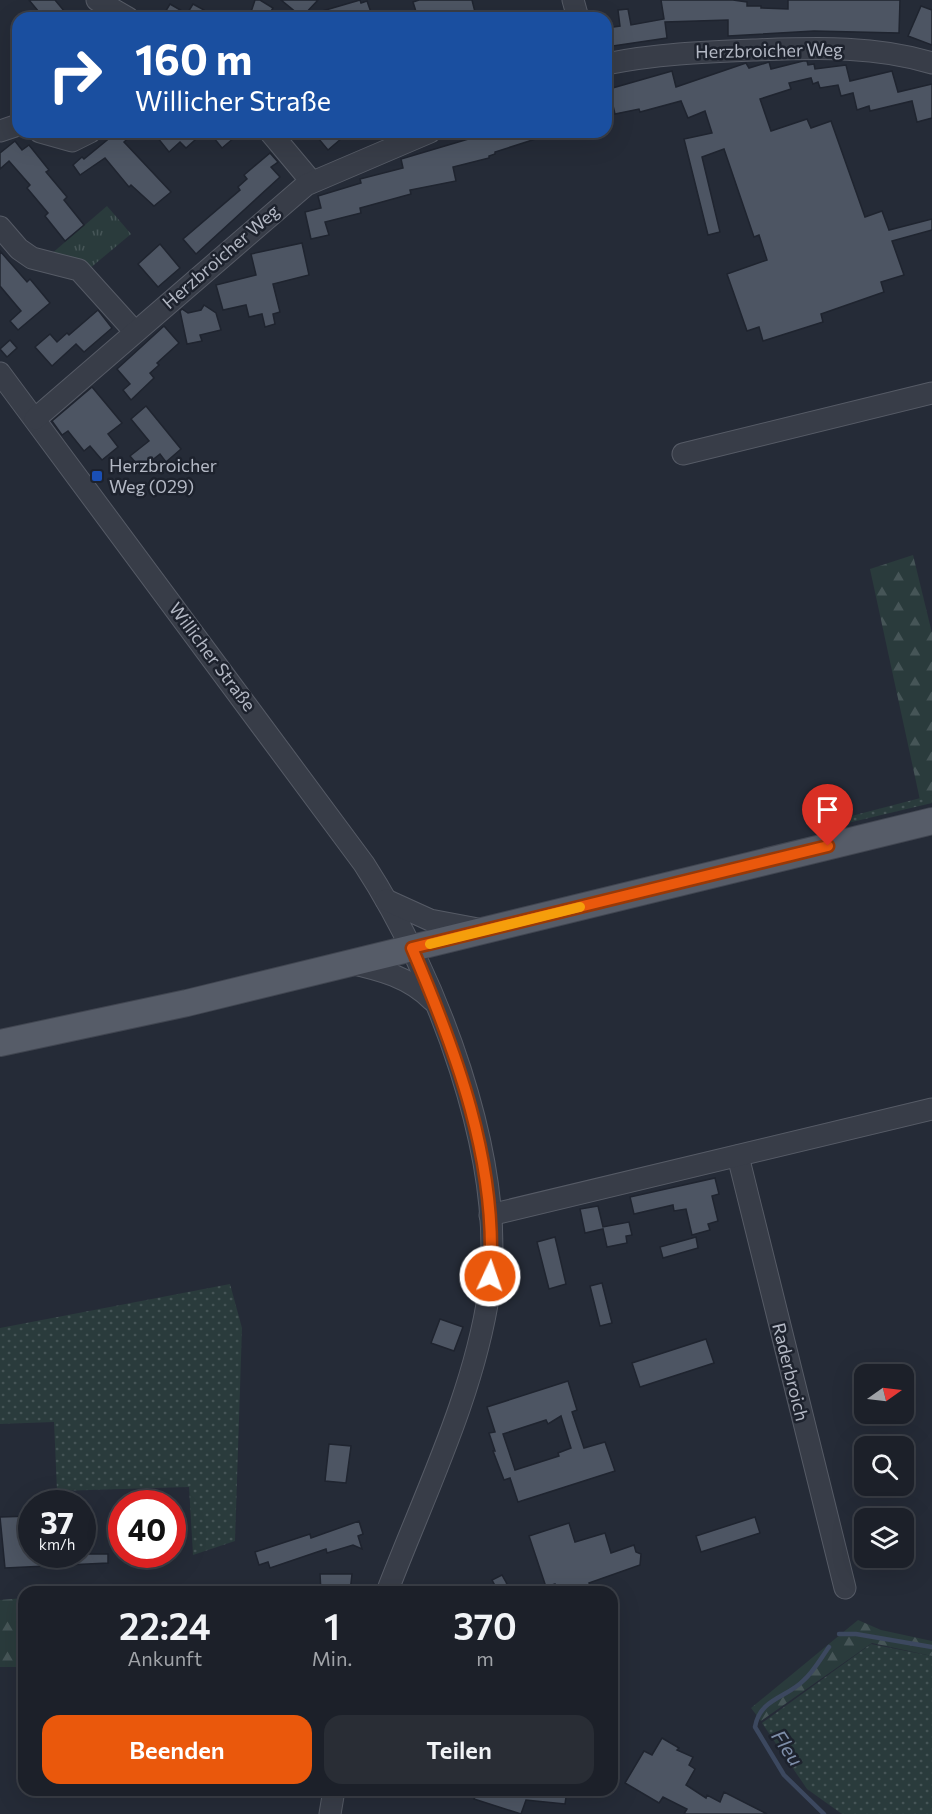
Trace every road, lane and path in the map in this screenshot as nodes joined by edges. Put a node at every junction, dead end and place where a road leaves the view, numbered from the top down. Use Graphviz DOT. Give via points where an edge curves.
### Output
graph roads {
  1 [pos="97,0"];
  2 [pos="118,12"];
  3 [pos="612,63"];
  4 [pos="932,63"];
  5 [pos="59,138"];
  6 [pos="81,138"];
  7 [pos="275,138"];
  8 [pos="415,138"];
  9 [pos="311,181"];
  10 [pos="0,226"];
  11 [pos="135,332"];
  12 [pos="0,373"];
  13 [pos="932,393"];
  14 [pos="35,419"];
  15 [pos="684,454"];
  16 [pos="932,821"];
  17 [pos="386,900"];
  18 [pos="485,930"];
  19 [pos="412,948"];
  20 [pos="350,963"];
  21 [pos="435,1002"];
  22 [pos="0,1043"];
  23 [pos="932,1109"];
  24 [pos="738,1156"];
  25 [pos="490,1215"];
  26 [pos="389,1586"];
  27 [pos="845,1588"];
  28 [pos="333,1796"];
  29 [pos="330,1814"];
  1 -- 2 [label="street"];
  3 -- 4 [label="street, Herzbroicher Weg" via="688,52 815,47 892,54"];
  5 -- 6 [label="street"];
  7 -- 9 [label="street"];
  8 -- 9 [label="street, Herzbroicher Weg"];
  9 -- 11 [label="street, Herzbroicher Weg"];
  10 -- 11 [label="street" via="32,258 79,270"];
  11 -- 14 [label="street, Herzbroicher Weg"];
  12 -- 14 [label="street, Willicher Straße"];
  13 -- 15 [label="street"];
  14 -- 17 [label="street, Willicher Straße" via="339,828"];
  16 -- 18 [label="main road"];
  17 -- 18 [label="street" via="430,920"];
  17 -- 19 [label="street, Willicher Straße"];
  18 -- 19 [label="main road"];
  19 -- 20 [label="main road"];
  19 -- 21 [label="street"];
  20 -- 21 [label="street" via="395,974"];
  20 -- 22 [label="main road"];
  21 -- 25 [label="street" via="468,1101"];
  23 -- 24 [label="street"];
  24 -- 25 [label="street"];
  24 -- 27 [label="street, Raderbroich"];
  25 -- 26 [label="street" via="490,1276 477,1345 435,1475"];
  28 -- 29 [label="street"];
}
